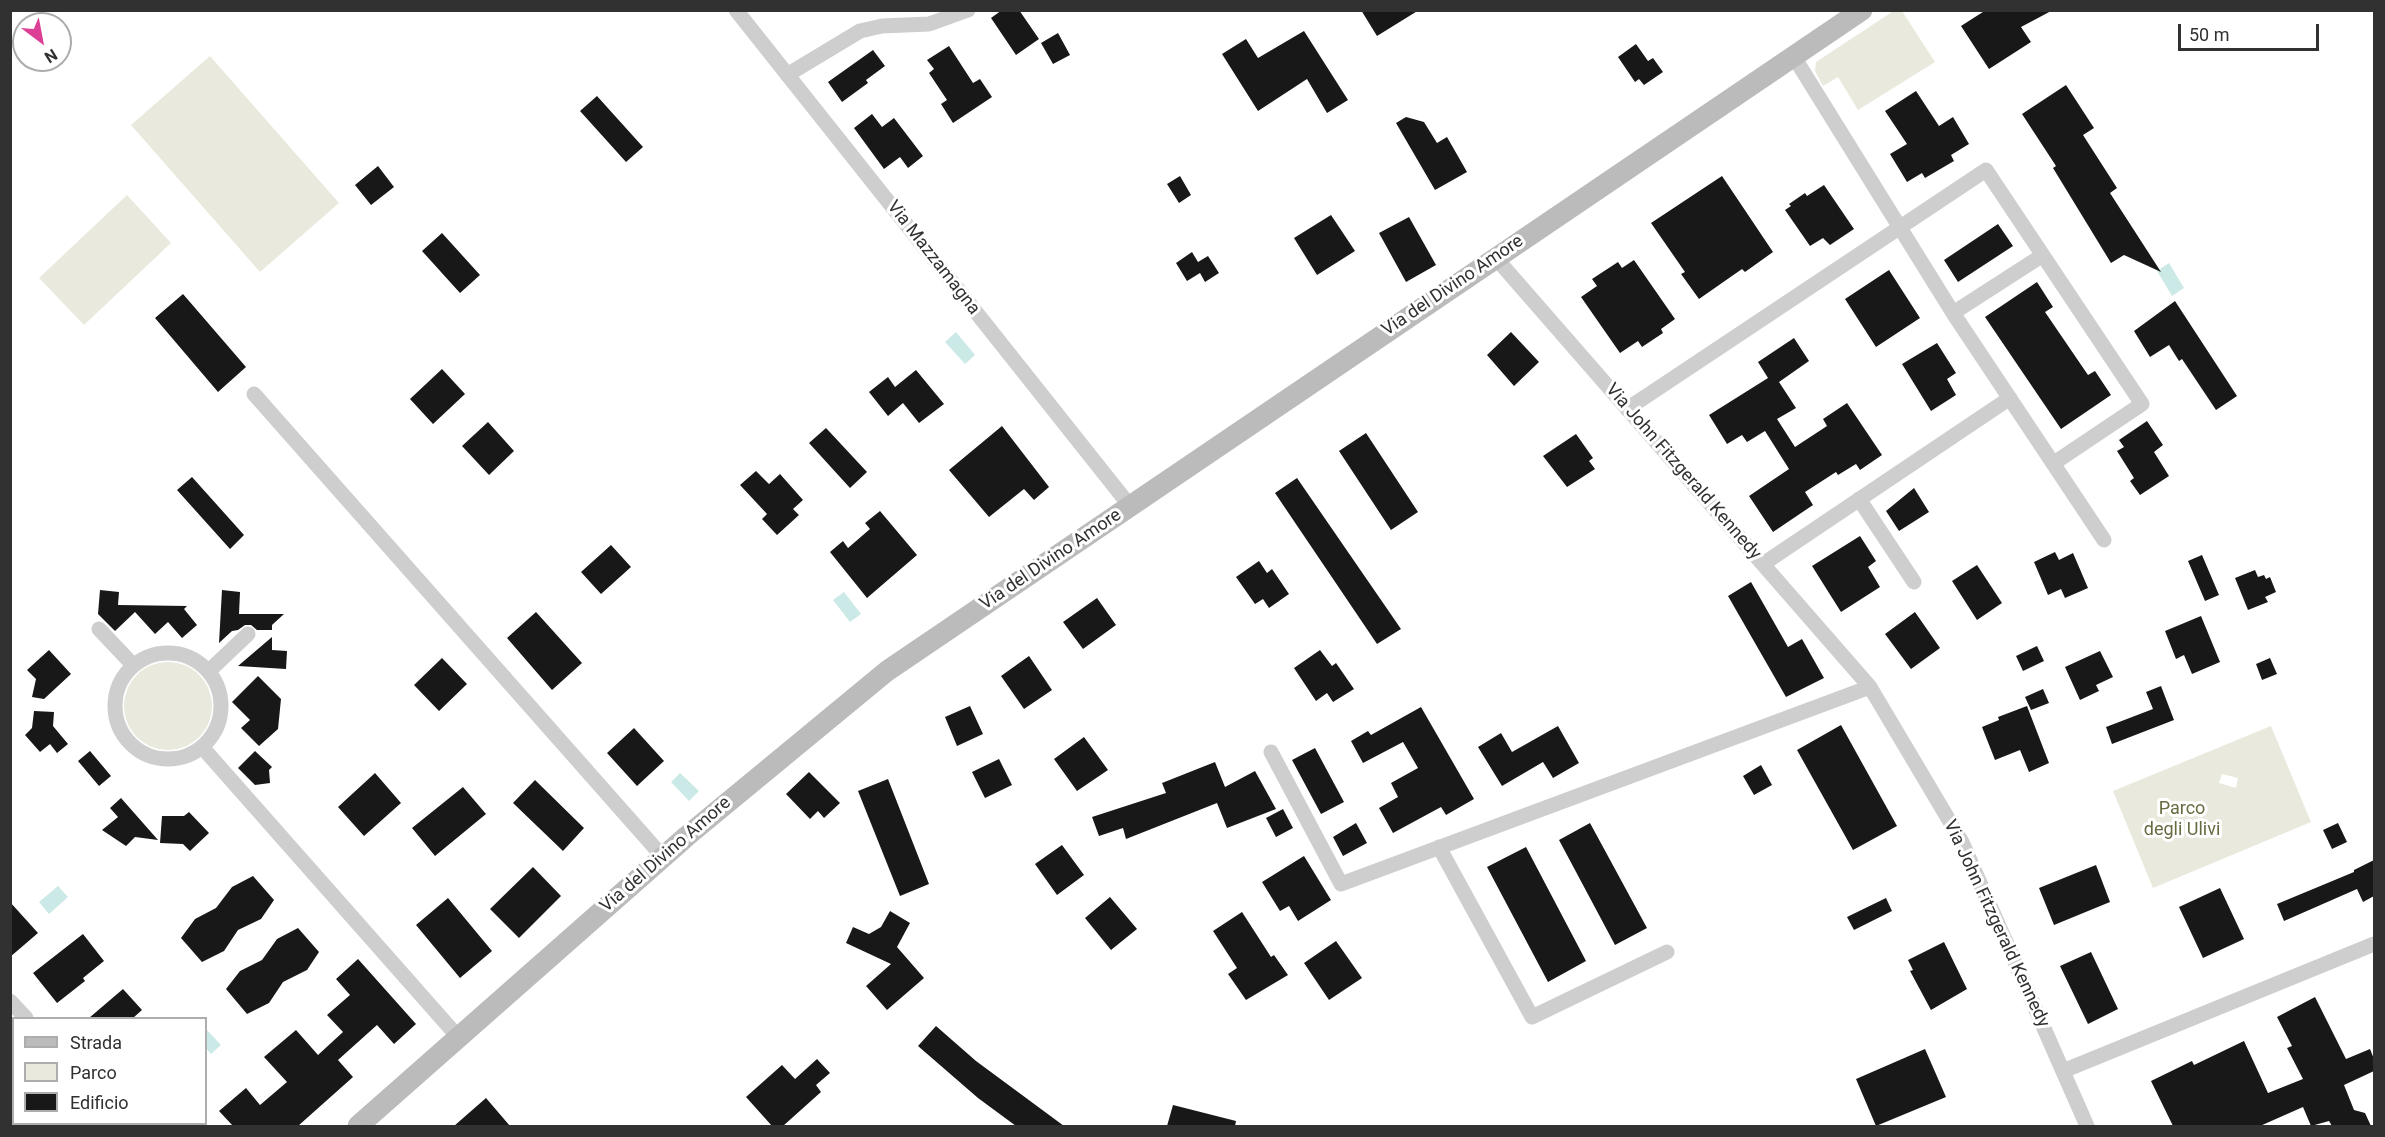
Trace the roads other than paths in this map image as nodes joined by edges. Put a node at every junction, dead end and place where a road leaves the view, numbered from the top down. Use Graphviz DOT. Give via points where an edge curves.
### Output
graph roads {
  1 [pos="736,10"];
  2 [pos="968,10"];
  3 [pos="1862,10"];
  4 [pos="1794,57"];
  5 [pos="787,75"];
  6 [pos="1900,228"];
  7 [pos="2043,255"];
  8 [pos="1495,257"];
  9 [pos="1953,313"];
  10 [pos="254,394"];
  11 [pos="2010,398"];
  12 [pos="1627,409"];
  13 [pos="2054,463"];
  14 [pos="1859,499"];
  15 [pos="1130,506"];
  16 [pos="2104,540"];
  17 [pos="1762,564"];
  18 [pos="1914,582"];
  19 [pos="99,629"];
  20 [pos="248,634"];
  21 [pos="133,665"];
  22 [pos="209,671"];
  23 [pos="1870,687"];
  24 [pos="202,747"];
  25 [pos="1271,752"];
  26 [pos="1440,847"];
  27 [pos="663,857"];
  28 [pos="2374,944"];
  29 [pos="1667,952"];
  30 [pos="10,1001"];
  31 [pos="25,1017"];
  32 [pos="459,1038"];
  33 [pos="2062,1071"];
  34 [pos="358,1126"];
  35 [pos="2087,1126"];
  1 -- 5 [label="street, Via Mazzamagna"];
  2 -- 5 [label="street" via="928,24 860,31"];
  3 -- 4 [label="main road, Via del Divino Amore"];
  4 -- 6 [label="street"];
  4 -- 8 [label="main road, Via del Divino Amore"];
  5 -- 15 [label="street, Via Mazzamagna"];
  6 -- 7 [label="street" via="1986,170"];
  6 -- 9 [label="street"];
  6 -- 12 [label="street"];
  7 -- 9 [label="street"];
  7 -- 13 [label="street" via="2142,404"];
  8 -- 12 [label="street, Via John Fitzgerald Kennedy"];
  8 -- 15 [label="main road, Via del Divino Amore"];
  9 -- 11 [label="street"];
  10 -- 27 [label="street"];
  11 -- 13 [label="street"];
  11 -- 14 [label="street"];
  12 -- 17 [label="street, Via John Fitzgerald Kennedy"];
  13 -- 16 [label="street"];
  14 -- 17 [label="street"];
  14 -- 18 [label="street"];
  15 -- 27 [label="main road, Via del Divino Amore" via="872,682"];
  17 -- 23 [label="street, Via John Fitzgerald Kennedy"];
  19 -- 21 [label="street"];
  20 -- 22 [label="street"];
  21 -- 22 [label="street" via="164,653 180,654"];
  21 -- 24 [label="street" via="121,680 115,697 115,716 121,733 149,756 186,756"];
  22 -- 24 [label="street" via="221,702 213,734"];
  23 -- 26 [label="street"];
  23 -- 33 [label="street, Via John Fitzgerald Kennedy" via="1962,842"];
  24 -- 32 [label="street"];
  25 -- 26 [label="street" via="1341,884"];
  26 -- 29 [label="street" via="1532,1017"];
  27 -- 32 [label="main road, Via del Divino Amore"];
  28 -- 33 [label="street"];
  30 -- 31 [label="street"];
  32 -- 34 [label="main road, Via del Divino Amore"];
  33 -- 35 [label="street, Via John Fitzgerald Kennedy"];
}
